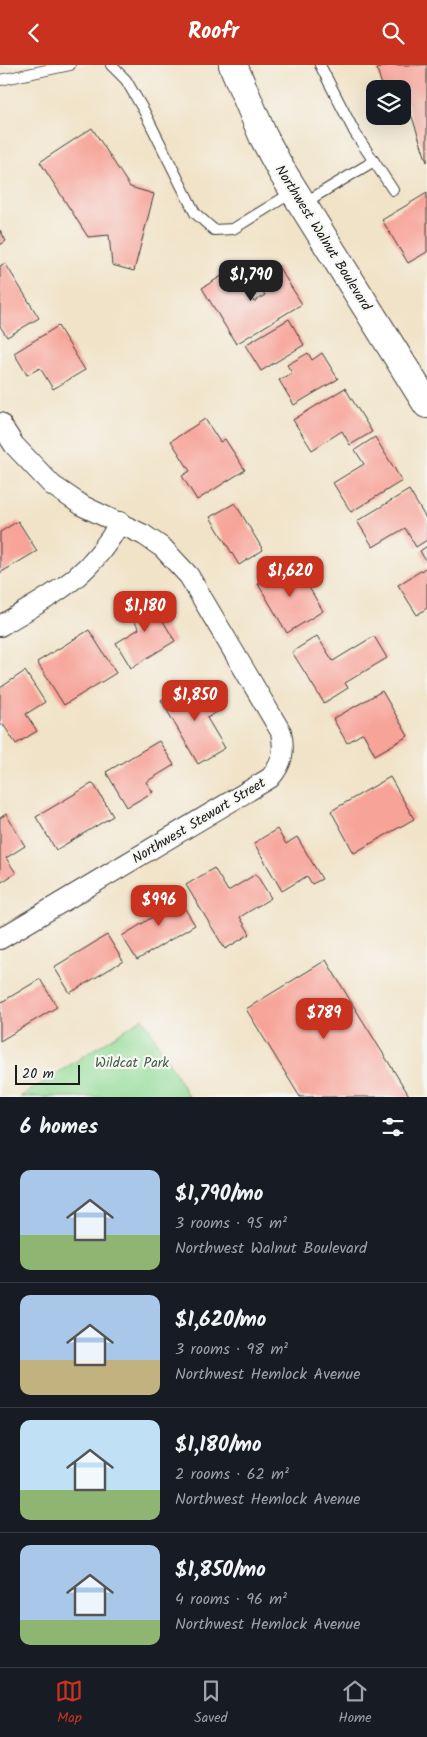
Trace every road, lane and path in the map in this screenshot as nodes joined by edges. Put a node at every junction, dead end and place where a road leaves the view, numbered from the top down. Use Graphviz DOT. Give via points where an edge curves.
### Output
graph roads {
  1 [pos="70,65"];
  2 [pos="111,65"];
  3 [pos="233,65"];
  4 [pos="320,65"];
  5 [pos="0,80"];
  6 [pos="374,161"];
  7 [pos="393,190"];
  8 [pos="297,198"];
  9 [pos="427,404"];
  10 [pos="0,423"];
  11 [pos="120,522"];
  12 [pos="0,626"];
  13 [pos="0,939"];
  1 -- 5 [label="lane"];
  2 -- 8 [label="lane" via="126,80 144,111 195,213 214,230 233,229"];
  3 -- 8 [label="main road, Northwest Walnut Boulevard" via="263,136"];
  4 -- 6 [label="lane" via="355,133"];
  6 -- 7 [label="lane"];
  6 -- 8 [label="lane"];
  8 -- 9 [label="main road, Northwest Walnut Boulevard"];
  10 -- 11 [label="street" via="20,452 52,485 83,506"];
  11 -- 12 [label="street" via="94,561 70,583"];
  11 -- 13 [label="street, Northwest Stewart Street" via="163,548 189,576 281,732 284,754 270,778"];
}
